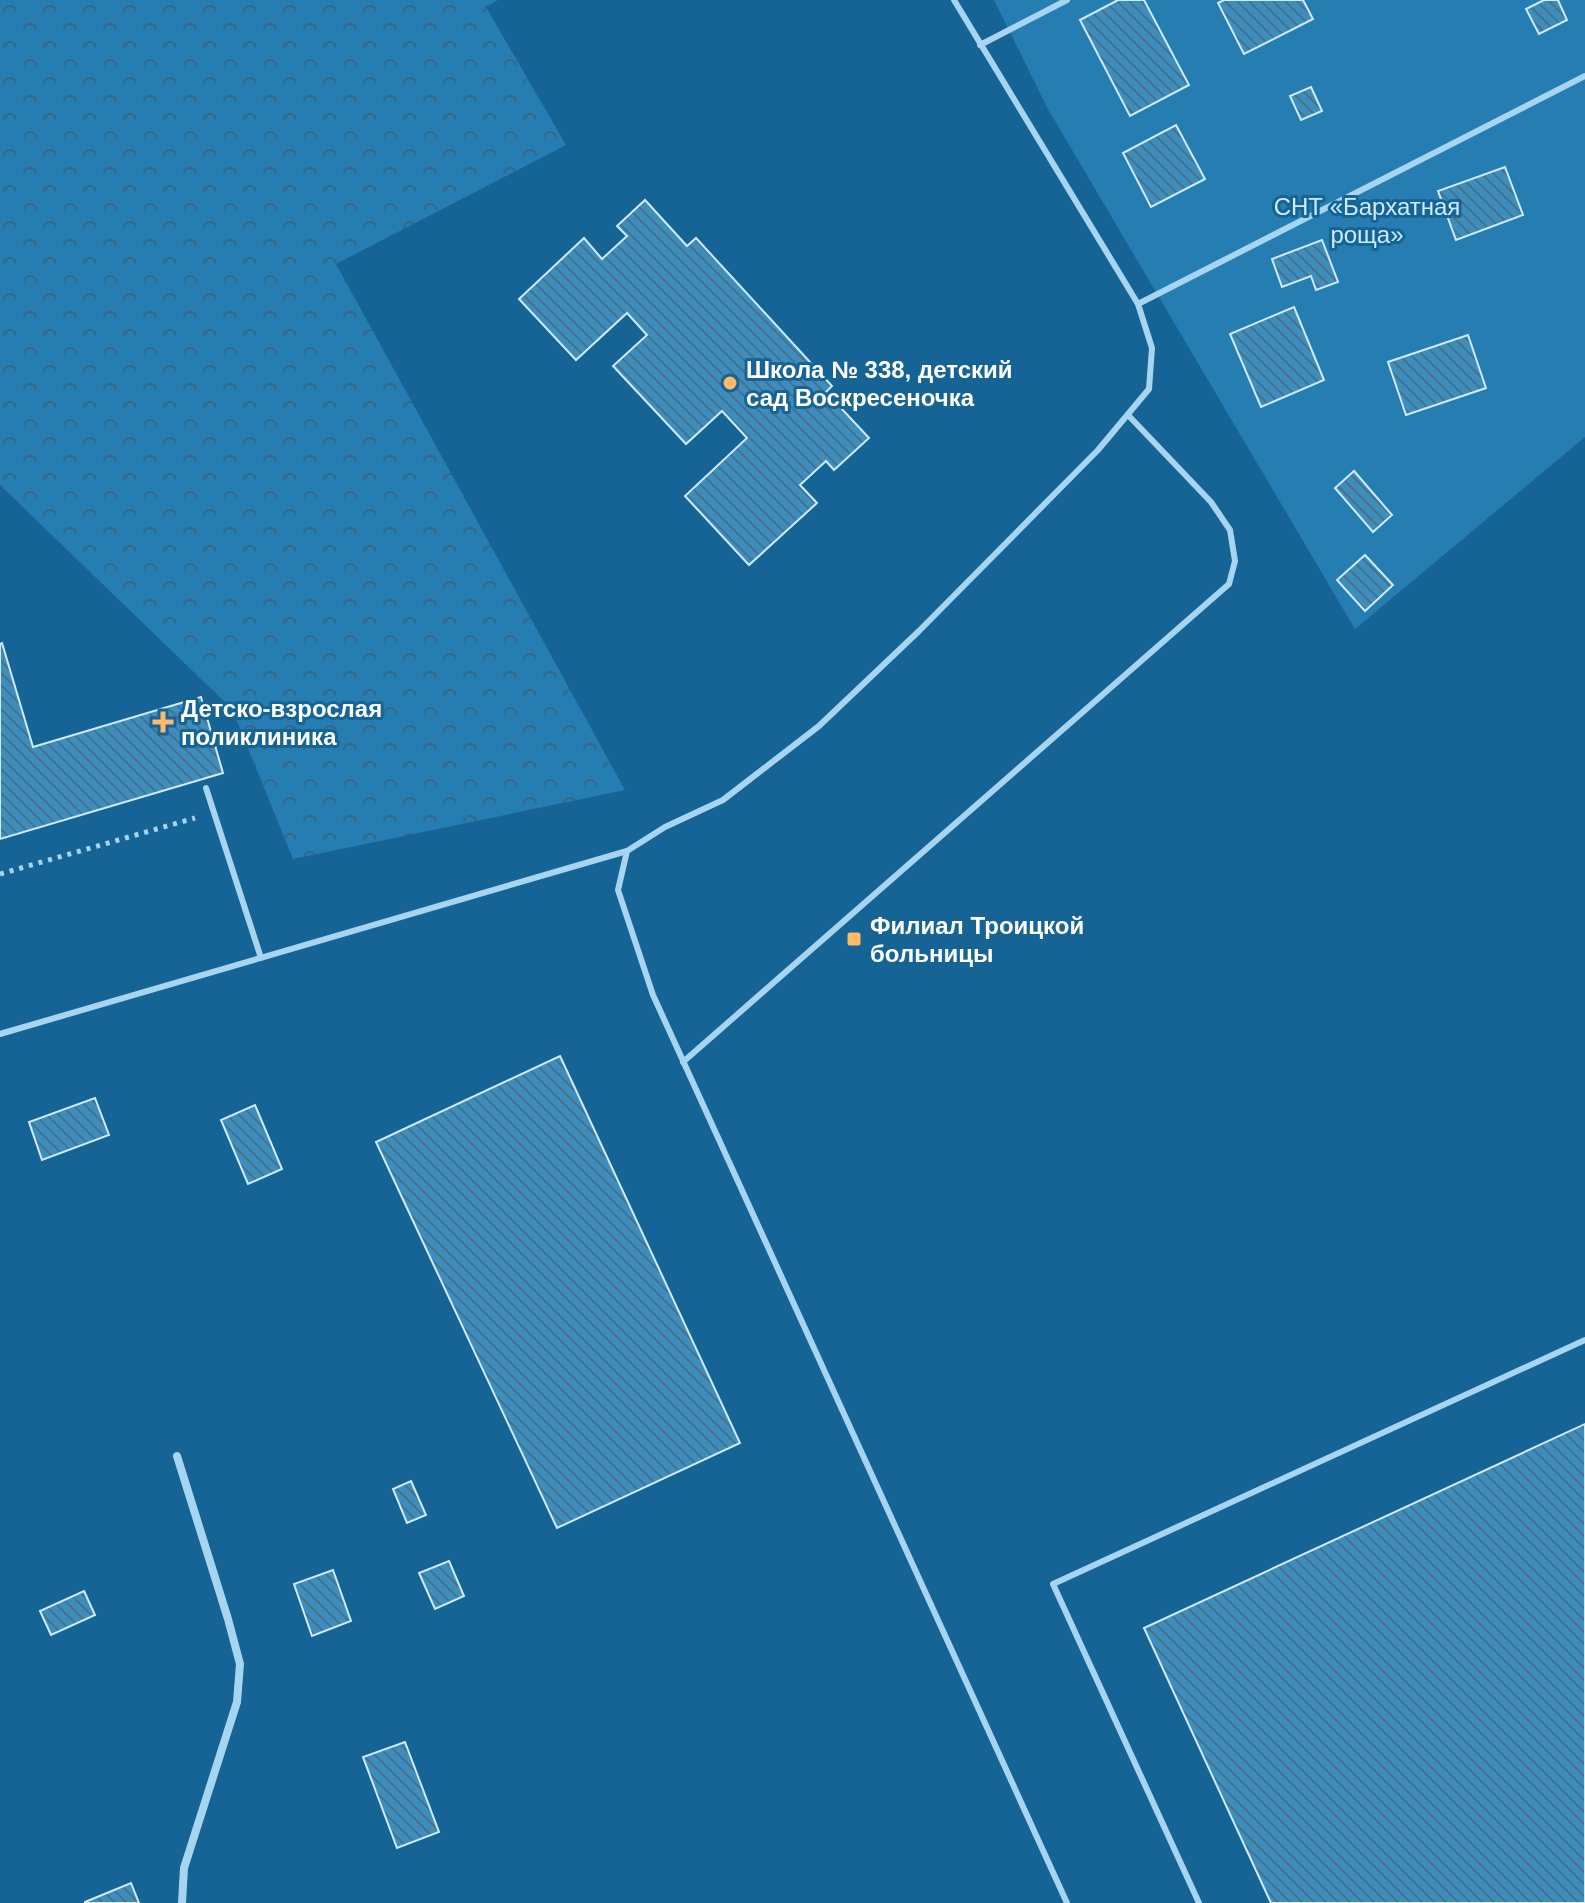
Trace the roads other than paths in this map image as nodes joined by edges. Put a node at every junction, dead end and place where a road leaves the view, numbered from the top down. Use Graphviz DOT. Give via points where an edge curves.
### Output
graph roads {
  1 [pos="954,0"];
  2 [pos="1067,0"];
  3 [pos="980,45"];
  4 [pos="1585,76"];
  5 [pos="1138,304"];
  6 [pos="1128,415"];
  7 [pos="206,788"];
  8 [pos="627,851"];
  9 [pos="261,958"];
  10 [pos="0,1034"];
  11 [pos="683,1062"];
  12 [pos="1585,1340"];
  13 [pos="177,1456"];
  14 [pos="182,1903"];
  15 [pos="1067,1903"];
  16 [pos="1199,1903"];
  1 -- 3 [label="lane"];
  2 -- 3 [label="lane"];
  3 -- 5 [label="lane"];
  4 -- 5 [label="lane"];
  5 -- 6 [label="lane" via="1152,348 1149,389"];
  6 -- 8 [label="lane" via="819,726 723,800"];
  6 -- 11 [label="lane" via="1211,502 1230,530 1235,561 1229,584"];
  7 -- 9 [label="lane"];
  8 -- 9 [label="lane"];
  8 -- 11 [label="lane" via="618,890 653,995"];
  9 -- 10 [label="lane"];
  11 -- 15 [label="lane"];
  12 -- 16 [label="lane" via="1053,1584"];
  13 -- 14 [label="street" via="240,1664 237,1702 184,1868"];
}
